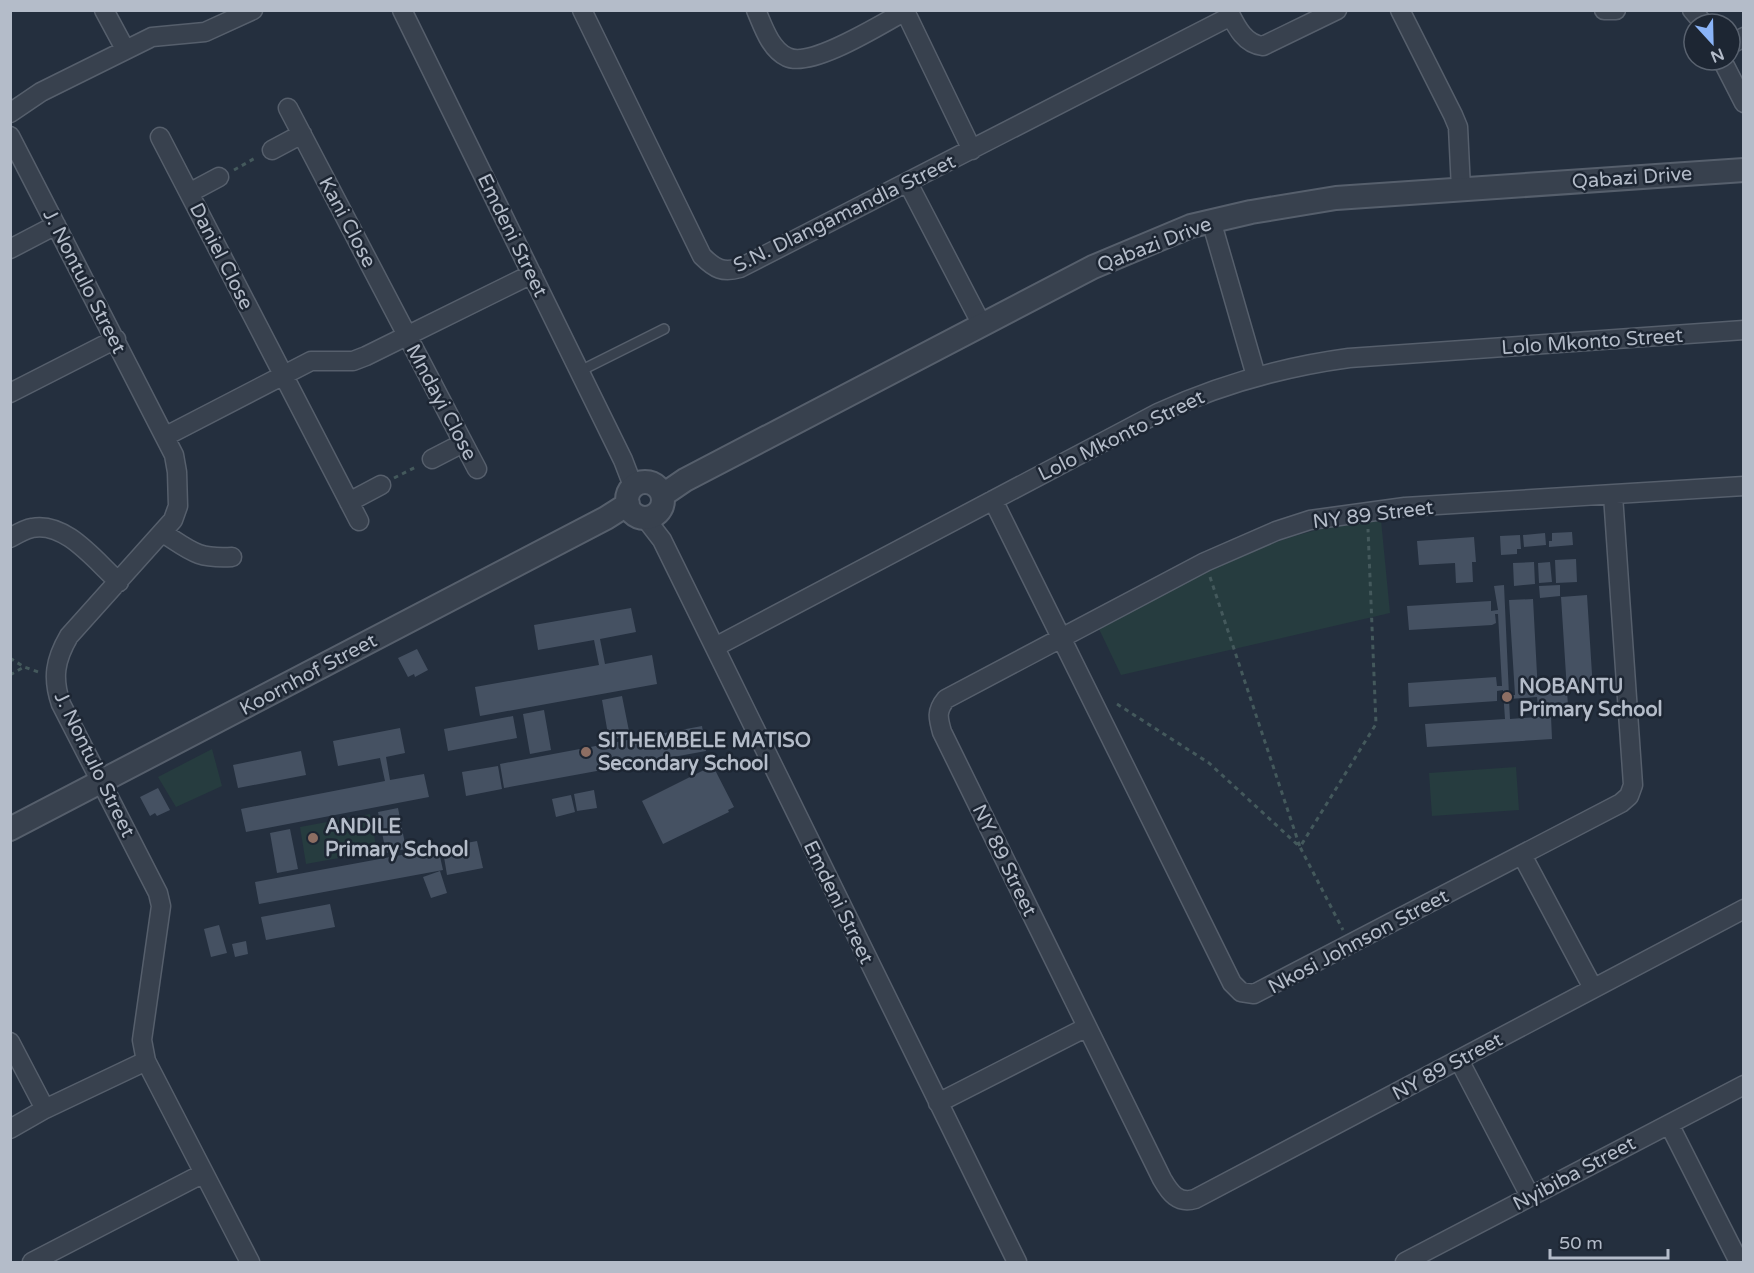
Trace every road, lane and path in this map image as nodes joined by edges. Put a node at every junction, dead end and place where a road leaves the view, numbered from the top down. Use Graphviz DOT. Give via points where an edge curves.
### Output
graph roads {
  1 [pos="104,10"];
  2 [pos="402,10"];
  3 [pos="582,10"];
  4 [pos="756,10"];
  5 [pos="1337,10"];
  6 [pos="1400,10"];
  7 [pos="1604,10"];
  8 [pos="1616,10"];
  9 [pos="250,11"];
  10 [pos="906,11"];
  11 [pos="1230,13"];
  12 [pos="125,49"];
  13 [pos="1728,72"];
  14 [pos="1743,103"];
  15 [pos="288,108"];
  16 [pos="10,113"];
  17 [pos="302,134"];
  18 [pos="10,136"];
  19 [pos="160,137"];
  20 [pos="272,150"];
  21 [pos="972,150"];
  22 [pos="1743,170"];
  23 [pos="219,177"];
  24 [pos="908,183"];
  25 [pos="1461,189"];
  26 [pos="189,192"];
  27 [pos="1211,220"];
  28 [pos="56,225"];
  29 [pos="10,249"];
  30 [pos="532,274"];
  31 [pos="982,325"];
  32 [pos="664,329"];
  33 [pos="1743,330"];
  34 [pos="407,336"];
  35 [pos="116,339"];
  36 [pos="580,371"];
  37 [pos="284,375"];
  38 [pos="1256,376"];
  39 [pos="10,393"];
  40 [pos="165,436"];
  41 [pos="463,443"];
  42 [pos="432,459"];
  43 [pos="477,469"];
  44 [pos="381,485"];
  45 [pos="1743,486"];
  46 [pos="1613,495"];
  47 [pos="645,500"];
  48 [pos="993,501"];
  49 [pos="349,502"];
  50 [pos="1367,512"];
  51 [pos="359,521"];
  52 [pos="164,533"];
  53 [pos="10,538"];
  54 [pos="232,556"];
  55 [pos="1204,561"];
  56 [pos="119,582"];
  57 [pos="1061,638"];
  58 [pos="715,647"];
  59 [pos="10,658"];
  60 [pos="24,667"];
  61 [pos="10,675"];
  62 [pos="54,677"];
  63 [pos="1117,704"];
  64 [pos="102,781"];
  65 [pos="10,829"];
  66 [pos="1300,847"];
  67 [pos="1521,855"];
  68 [pos="1743,909"];
  69 [pos="1351,945"];
  70 [pos="1593,987"];
  71 [pos="1087,1027"];
  72 [pos="10,1042"];
  73 [pos="1459,1060"];
  74 [pos="146,1061"];
  75 [pos="1743,1085"];
  76 [pos="938,1103"];
  77 [pos="45,1109"];
  78 [pos="1669,1124"];
  79 [pos="10,1129"];
  80 [pos="204,1173"];
  81 [pos="1530,1196"];
  82 [pos="32,1263"];
  83 [pos="250,1263"];
  84 [pos="1017,1263"];
  85 [pos="1405,1263"];
  86 [pos="1739,1263"];
  1 -- 12 [label="street"];
  2 -- 30 [label="street, Emdeni Street"];
  3 -- 24 [label="street, S.N. Dlangamandla Street" via="702,256 719,270 740,268"];
  4 -- 10 [label="street" via="773,44 786,57 800,59 816,57"];
  5 -- 11 [label="street" via="1263,46 1245,39"];
  6 -- 25 [label="street" via="1458,128"];
  7 -- 8 [label="street"];
  9 -- 12 [label="street" via="205,32 159,35"];
  10 -- 21 [label="street"];
  11 -- 21 [label="street, S.N. Dlangamandla Street"];
  12 -- 16 [label="street" via="41,92"];
  13 -- 14 [label="street"];
  15 -- 17 [label="street, Kani Close"];
  17 -- 20 [label="street"];
  17 -- 34 [label="street, Kani Close"];
  18 -- 28 [label="street, J. Nontulo Street"];
  19 -- 26 [label="street, Daniel Close"];
  20 -- 23 [label="path"];
  21 -- 24 [label="street, S.N. Dlangamandla Street"];
  22 -- 25 [label="street, Qabazi Drive"];
  23 -- 26 [label="street"];
  24 -- 31 [label="street"];
  25 -- 27 [label="street, Qabazi Drive" via="1336,198"];
  26 -- 37 [label="street, Daniel Close"];
  27 -- 31 [label="street, Qabazi Drive" via="1112,258"];
  27 -- 38 [label="street"];
  28 -- 29 [label="street"];
  28 -- 35 [label="street, J. Nontulo Street"];
  30 -- 34 [label="street"];
  30 -- 36 [label="street, Emdeni Street"];
  31 -- 47 [label="street, Qabazi Drive"];
  32 -- 36 [label="lane"];
  33 -- 38 [label="street, Lolo Mkonto Street" via="1349,358"];
  34 -- 37 [label="street" via="353,361 316,360"];
  34 -- 41 [label="street, Mndayi Close"];
  35 -- 39 [label="street"];
  35 -- 40 [label="street, J. Nontulo Street"];
  36 -- 47 [label="street, Emdeni Street"];
  37 -- 40 [label="street"];
  37 -- 49 [label="street, Daniel Close"];
  38 -- 48 [label="street, Lolo Mkonto Street" via="1158,413"];
  40 -- 52 [label="street, J. Nontulo Street" via="177,472 178,506"];
  41 -- 42 [label="street"];
  41 -- 43 [label="street, Mndayi Close"];
  42 -- 44 [label="path"];
  44 -- 49 [label="street"];
  45 -- 46 [label="street, NY 89 Street"];
  46 -- 50 [label="street, NY 89 Street"];
  46 -- 67 [label="street, Nkosi Johnson Street" via="1632,790 1621,802"];
  47 -- 58 [label="street, Emdeni Street"];
  47 -- 64 [label="street, Koornhof Street"];
  48 -- 57 [label="street, Nkosi Johnson Street"];
  48 -- 58 [label="street, Lolo Mkonto Street"];
  49 -- 51 [label="street, Daniel Close"];
  50 -- 55 [label="street, NY 89 Street" via="1292,525"];
  50 -- 66 [label="path" via="1376,724"];
  52 -- 54 [label="street" via="198,555"];
  52 -- 56 [label="street, J. Nontulo Street"];
  53 -- 56 [label="street" via="30,528 51,528 66,535"];
  55 -- 57 [label="street, NY 89 Street"];
  55 -- 66 [label="path"];
  56 -- 62 [label="street, J. Nontulo Street" via="69,636 58,655"];
  57 -- 69 [label="street, Nkosi Johnson Street" via="1236,988 1247,994 1259,993"];
  57 -- 71 [label="street, NY 89 Street" via="946,699 938,710 938,718"];
  58 -- 76 [label="street, Emdeni Street"];
  59 -- 60 [label="path"];
  60 -- 61 [label="path"];
  60 -- 62 [label="path"];
  62 -- 64 [label="street, J. Nontulo Street" via="61,704"];
  63 -- 66 [label="path" via="1209,763"];
  64 -- 65 [label="street, Koornhof Street"];
  64 -- 74 [label="street, J. Nontulo Street" via="154,882 161,906 142,1040"];
  66 -- 69 [label="path"];
  67 -- 69 [label="street, Nkosi Johnson Street"];
  67 -- 70 [label="street"];
  68 -- 70 [label="street, NY 89 Street"];
  70 -- 73 [label="street, NY 89 Street"];
  71 -- 73 [label="street, NY 89 Street" via="1162,1179 1171,1194 1184,1200 1195,1199"];
  71 -- 76 [label="street"];
  72 -- 77 [label="street"];
  73 -- 81 [label="street"];
  74 -- 77 [label="street"];
  74 -- 80 [label="street, J. Nontulo Street"];
  75 -- 78 [label="street, Nyibiba Street"];
  76 -- 84 [label="street, Emdeni Street"];
  77 -- 79 [label="street"];
  78 -- 81 [label="street, Nyibiba Street"];
  78 -- 86 [label="street"];
  80 -- 82 [label="street"];
  80 -- 83 [label="street, J. Nontulo Street"];
  81 -- 85 [label="street, Nyibiba Street"];
}
